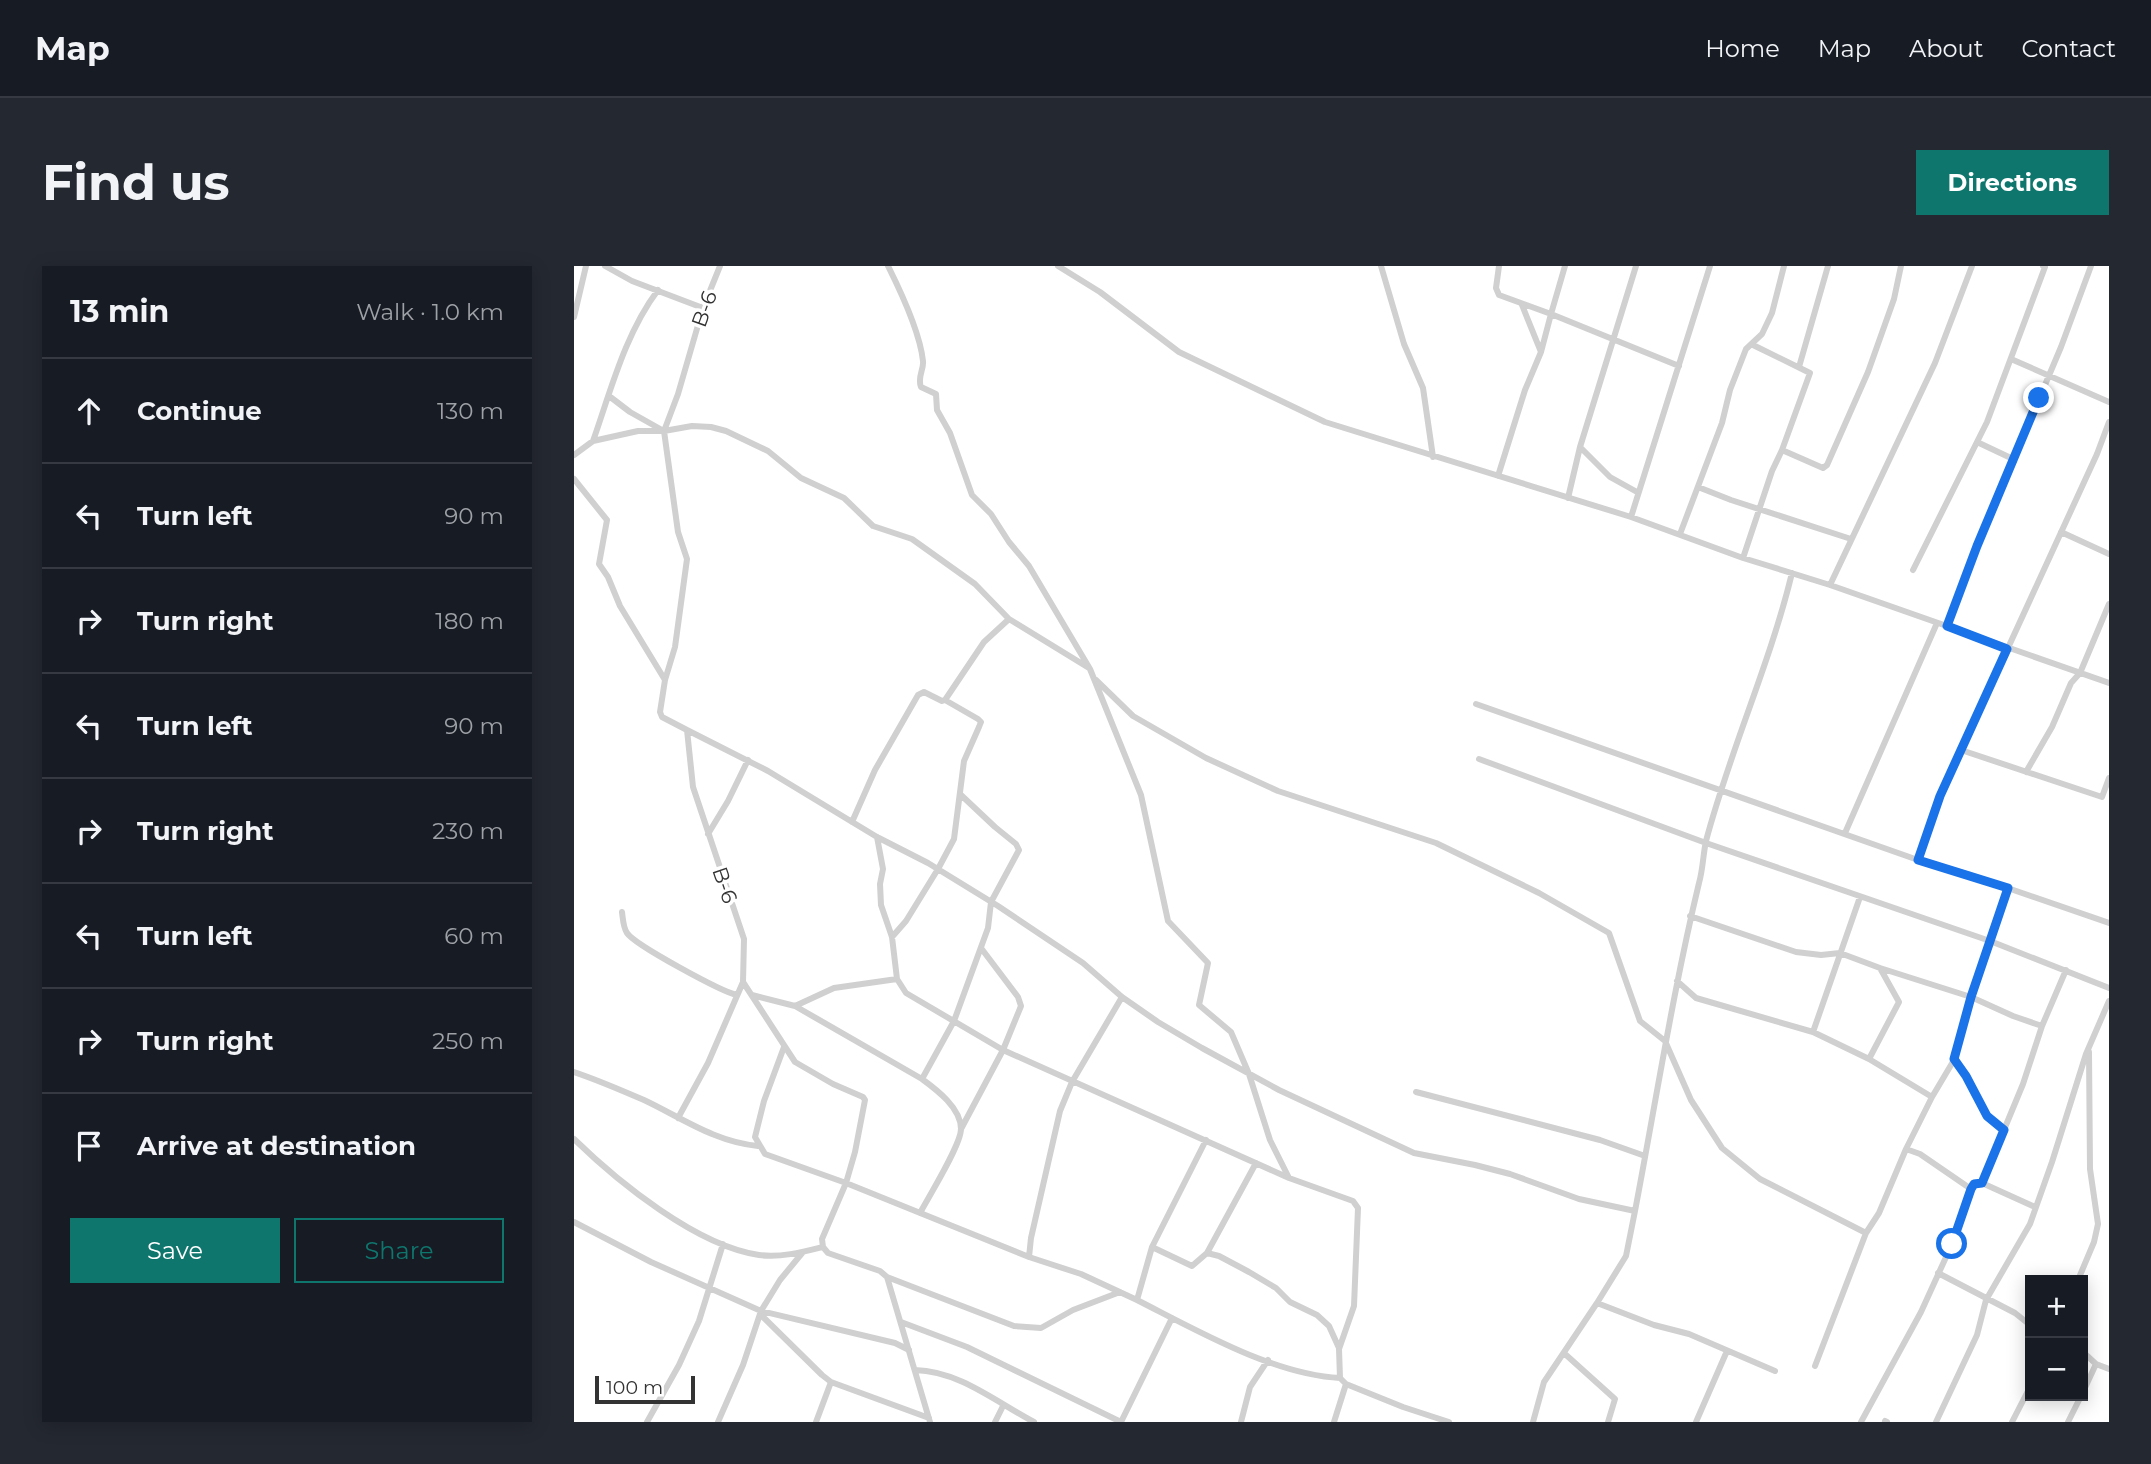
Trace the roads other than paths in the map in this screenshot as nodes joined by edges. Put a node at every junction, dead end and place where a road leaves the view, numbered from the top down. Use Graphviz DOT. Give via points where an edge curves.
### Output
graph roads {
  1 [pos="586,266"];
  2 [pos="605,266"];
  3 [pos="720,266"];
  4 [pos="888,266"];
  5 [pos="1058,266"];
  6 [pos="1381,266"];
  7 [pos="1499,266"];
  8 [pos="1565,266"];
  9 [pos="1636,266"];
  10 [pos="1710,266"];
  11 [pos="1784,266"];
  12 [pos="1828,266"];
  13 [pos="1901,266"];
  14 [pos="1972,266"];
  15 [pos="2044,266"];
  16 [pos="2091,266"];
  17 [pos="658,290"];
  18 [pos="1522,305"];
  19 [pos="703,308"];
  20 [pos="1551,313"];
  21 [pos="574,317"];
  22 [pos="1614,339"];
  23 [pos="1753,345"];
  24 [pos="1541,352"];
  25 [pos="2011,359"];
  26 [pos="1679,366"];
  27 [pos="1799,367"];
  28 [pos="2048,376"];
  29 [pos="609,396"];
  30 [pos="2109,402"];
  31 [pos="2109,422"];
  32 [pos="664,430"];
  33 [pos="593,441"];
  34 [pos="1977,442"];
  35 [pos="1580,447"];
  36 [pos="1782,450"];
  37 [pos="574,455"];
  38 [pos="1433,457"];
  39 [pos="2013,459"];
  40 [pos="1498,476"];
  41 [pos="575,481"];
  42 [pos="1698,487"];
  43 [pos="1637,492"];
  44 [pos="1568,498"];
  45 [pos="1759,509"];
  46 [pos="1630,517"];
  47 [pos="2061,532"];
  48 [pos="1680,534"];
  49 [pos="1851,539"];
  50 [pos="2109,554"];
  51 [pos="1744,558"];
  52 [pos="1913,570"];
  53 [pos="1793,573"];
  54 [pos="1830,585"];
  55 [pos="2109,604"];
  56 [pos="1009,619"];
  57 [pos="1937,623"];
  58 [pos="1947,626"];
  59 [pos="2007,649"];
  60 [pos="1090,669"];
  61 [pos="2080,673"];
  62 [pos="1094,678"];
  63 [pos="665,680"];
  64 [pos="2109,683"];
  65 [pos="945,700"];
  66 [pos="1476,704"];
  67 [pos="687,730"];
  68 [pos="1961,750"];
  69 [pos="748,760"];
  70 [pos="1479,760"];
  71 [pos="2026,772"];
  72 [pos="2109,778"];
  73 [pos="1721,790"];
  74 [pos="961,795"];
  75 [pos="2105,798"];
  76 [pos="852,822"];
  77 [pos="1845,833"];
  78 [pos="708,834"];
  79 [pos="877,837"];
  80 [pos="1706,843"];
  81 [pos="1918,860"];
  82 [pos="938,870"];
  83 [pos="2008,888"];
  84 [pos="1860,897"];
  85 [pos="991,902"];
  86 [pos="622,912"];
  87 [pos="1690,916"];
  88 [pos="2109,923"];
  89 [pos="892,937"];
  90 [pos="1990,942"];
  91 [pos="981,948"];
  92 [pos="1840,953"];
  93 [pos="1880,968"];
  94 [pos="2066,970"];
  95 [pos="897,979"];
  96 [pos="1677,981"];
  97 [pos="744,982"];
  98 [pos="2109,988"];
  99 [pos="737,995"];
  100 [pos="752,995"];
  101 [pos="1122,997"];
  102 [pos="1971,997"];
  103 [pos="2109,1002"];
  104 [pos="795,1006"];
  105 [pos="954,1021"];
  106 [pos="2042,1026"];
  107 [pos="1813,1032"];
  108 [pos="1665,1041"];
  109 [pos="784,1047"];
  110 [pos="2089,1047"];
  111 [pos="1003,1050"];
  112 [pos="1869,1059"];
  113 [pos="1954,1059"];
  114 [pos="574,1072"];
  115 [pos="1249,1074"];
  116 [pos="922,1079"];
  117 [pos="1072,1082"];
  118 [pos="1416,1092"];
  119 [pos="1932,1097"];
  120 [pos="678,1118"];
  121 [pos="961,1129"];
  122 [pos="2004,1130"];
  123 [pos="574,1139"];
  124 [pos="1206,1140"];
  125 [pos="758,1146"];
  126 [pos="1906,1149"];
  127 [pos="1645,1156"];
  128 [pos="1256,1163"];
  129 [pos="1289,1178"];
  130 [pos="846,1183"];
  131 [pos="1982,1183"];
  132 [pos="1971,1189"];
  133 [pos="2035,1207"];
  134 [pos="1635,1211"];
  135 [pos="920,1213"];
  136 [pos="574,1222"];
  137 [pos="1866,1233"];
  138 [pos="723,1244"];
  139 [pos="823,1247"];
  140 [pos="1152,1247"];
  141 [pos="803,1252"];
  142 [pos="1207,1253"];
  143 [pos="1029,1257"];
  144 [pos="1938,1273"];
  145 [pos="2080,1275"];
  146 [pos="887,1277"];
  147 [pos="709,1288"];
  148 [pos="1121,1292"];
  149 [pos="1137,1300"];
  150 [pos="1986,1300"];
  151 [pos="1597,1303"];
  152 [pos="760,1312"];
  153 [pos="1172,1318"];
  154 [pos="2025,1321"];
  155 [pos="901,1322"];
  156 [pos="1339,1349"];
  157 [pos="909,1350"];
  158 [pos="1727,1351"];
  159 [pos="1564,1354"];
  160 [pos="2088,1357"];
  161 [pos="1268,1360"];
  162 [pos="2096,1364"];
  163 [pos="1815,1366"];
  164 [pos="2109,1369"];
  165 [pos="915,1370"];
  166 [pos="1775,1371"];
  167 [pos="1340,1378"];
  168 [pos="2088,1381"];
  169 [pos="831,1382"];
  170 [pos="1346,1384"];
  171 [pos="2025,1397"];
  172 [pos="2078,1401"];
  173 [pos="1003,1406"];
  174 [pos="930,1420"];
  175 [pos="647,1422"];
  176 [pos="718,1422"];
  177 [pos="816,1422"];
  178 [pos="995,1422"];
  179 [pos="1034,1422"];
  180 [pos="1121,1422"];
  181 [pos="1241,1422"];
  182 [pos="1334,1422"];
  183 [pos="1449,1422"];
  184 [pos="1533,1422"];
  185 [pos="1608,1422"];
  186 [pos="1696,1422"];
  187 [pos="1861,1422"];
  188 [pos="1936,1422"];
  189 [pos="2012,1422"];
  190 [pos="2068,1422"];
  1 -- 21 [label="street"];
  2 -- 17 [label="street"];
  3 -- 19 [label="street, B-6"];
  4 -- 60 [label="street" via="924,363 918,381 936,394 937,410 972,495 1029,566"];
  5 -- 38 [label="street" via="1178,352 1325,422"];
  6 -- 38 [label="street" via="1404,344 1423,388"];
  7 -- 18 [label="street" via="1499,295"];
  8 -- 20 [label="street"];
  9 -- 22 [label="street"];
  10 -- 26 [label="street"];
  11 -- 23 [label="street" via="1772,313"];
  12 -- 27 [label="street"];
  13 -- 36 [label="street" via="1868,372 1827,465 1823,468"];
  14 -- 49 [label="street" via="1935,363"];
  15 -- 25 [label="street"];
  16 -- 28 [label="street"];
  17 -- 19 [label="street"];
  17 -- 29 [label="street" via="633,334"];
  18 -- 20 [label="street"];
  18 -- 24 [label="street"];
  19 -- 32 [label="street, B-6"];
  20 -- 22 [label="street"];
  20 -- 24 [label="street"];
  22 -- 26 [label="street"];
  22 -- 35 [label="street"];
  23 -- 27 [label="street"];
  23 -- 42 [label="street" via="1746,349 1730,390"];
  24 -- 40 [label="street"];
  25 -- 28 [label="street"];
  25 -- 34 [label="street"];
  26 -- 43 [label="street"];
  27 -- 36 [label="street" via="1810,373"];
  28 -- 30 [label="street"];
  28 -- 39 [label="street"];
  29 -- 32 [label="street"];
  29 -- 33 [label="street"];
  31 -- 47 [label="street"];
  32 -- 33 [label="street"];
  32 -- 56 [label="street" via="711,427 768,452 801,478 844,498 873,526 912,539 975,584"];
  32 -- 63 [label="street, B-6" via="678,532 687,559 675,647"];
  33 -- 37 [label="street"];
  34 -- 39 [label="street"];
  34 -- 52 [label="street"];
  35 -- 43 [label="street" via="1611,477"];
  35 -- 44 [label="street"];
  36 -- 45 [label="street"];
  38 -- 40 [label="street"];
  39 -- 58 [label="street"];
  40 -- 44 [label="street"];
  41 -- 63 [label="street" via="607,520 600,564"];
  42 -- 45 [label="street"];
  42 -- 48 [label="street"];
  43 -- 46 [label="street"];
  44 -- 46 [label="street"];
  45 -- 49 [label="street"];
  45 -- 51 [label="street"];
  46 -- 48 [label="street"];
  47 -- 50 [label="street"];
  47 -- 59 [label="street"];
  48 -- 51 [label="street"];
  49 -- 54 [label="street"];
  51 -- 53 [label="street"];
  53 -- 54 [label="street"];
  53 -- 73 [label="street"];
  54 -- 57 [label="street"];
  55 -- 61 [label="street"];
  56 -- 60 [label="street"];
  56 -- 65 [label="street" via="984,642"];
  57 -- 58 [label="street"];
  57 -- 77 [label="street"];
  58 -- 59 [label="street"];
  59 -- 61 [label="street"];
  59 -- 68 [label="street"];
  60 -- 62 [label="street"];
  61 -- 64 [label="street"];
  61 -- 71 [label="street" via="2071,682"];
  62 -- 108 [label="street" via="1132,716 1206,758 1278,791 1436,843 1609,933 1640,1021"];
  62 -- 115 [label="street" via="1141,795 1168,921 1208,963 1199,1005 1231,1032"];
  63 -- 67 [label="street, B-6" via="662,717"];
  65 -- 74 [label="street" via="981,722 964,761"];
  65 -- 76 [label="street" via="924,692 918,695 875,770"];
  66 -- 73 [label="street"];
  67 -- 69 [label="street"];
  67 -- 78 [label="street, B-6" via="693,787"];
  68 -- 71 [label="street"];
  68 -- 81 [label="street"];
  69 -- 76 [label="street"];
  69 -- 78 [label="street"];
  70 -- 80 [label="street"];
  71 -- 75 [label="street"];
  72 -- 75 [label="street"];
  73 -- 77 [label="street"];
  73 -- 80 [label="street"];
  74 -- 82 [label="street" via="954,839"];
  74 -- 85 [label="street" via="1019,847"];
  76 -- 79 [label="street"];
  77 -- 81 [label="street"];
  78 -- 97 [label="street, B-6" via="744,939"];
  79 -- 82 [label="street"];
  79 -- 89 [label="street" via="883,869 881,905"];
  80 -- 84 [label="street"];
  80 -- 87 [label="street"];
  81 -- 83 [label="street"];
  82 -- 85 [label="street"];
  82 -- 89 [label="street"];
  83 -- 88 [label="street"];
  83 -- 90 [label="street"];
  84 -- 90 [label="street"];
  84 -- 92 [label="street"];
  85 -- 91 [label="street"];
  85 -- 101 [label="street" via="1083,963"];
  86 -- 99 [label="street" via="624,928 640,945 707,984"];
  87 -- 92 [label="street" via="1796,951"];
  87 -- 96 [label="street"];
  89 -- 95 [label="street"];
  90 -- 94 [label="street"];
  90 -- 102 [label="street"];
  91 -- 105 [label="street"];
  91 -- 111 [label="street" via="1021,1006"];
  92 -- 93 [label="street"];
  92 -- 107 [label="street"];
  93 -- 102 [label="street"];
  93 -- 112 [label="street" via="1899,1002"];
  94 -- 98 [label="street"];
  94 -- 106 [label="street"];
  95 -- 104 [label="street" via="834,988"];
  95 -- 105 [label="street" via="906,993"];
  96 -- 107 [label="street" via="1696,998"];
  96 -- 108 [label="street"];
  97 -- 99 [label="street"];
  97 -- 100 [label="street"];
  99 -- 120 [label="street"];
  100 -- 104 [label="street"];
  100 -- 109 [label="street"];
  101 -- 115 [label="street"];
  101 -- 117 [label="street"];
  102 -- 106 [label="street"];
  102 -- 113 [label="street"];
  103 -- 110 [label="street"];
  104 -- 116 [label="street"];
  105 -- 111 [label="street"];
  105 -- 116 [label="street"];
  106 -- 122 [label="street"];
  107 -- 112 [label="street"];
  108 -- 127 [label="street"];
  108 -- 137 [label="street" via="1691,1100 1722,1148 1760,1179"];
  109 -- 125 [label="street" via="764,1101 755,1137"];
  109 -- 130 [label="street" via="795,1062 865,1100"];
  110 -- 133 [label="street"];
  110 -- 145 [label="street" via="2090,1169 2098,1224"];
  111 -- 117 [label="street"];
  111 -- 121 [label="street"];
  112 -- 119 [label="street"];
  113 -- 119 [label="street"];
  113 -- 122 [label="street" via="1987,1116"];
  114 -- 120 [label="street"];
  115 -- 129 [label="street" via="1270,1140"];
  115 -- 134 [label="street" via="1414,1153 1510,1174 1579,1199"];
  116 -- 121 [label="street" via="949,1103"];
  117 -- 124 [label="street"];
  117 -- 143 [label="street" via="1060,1111"];
  118 -- 127 [label="street"];
  119 -- 126 [label="street"];
  120 -- 125 [label="street" via="737,1144"];
  121 -- 135 [label="street"];
  122 -- 131 [label="street"];
  123 -- 138 [label="street" via="651,1205"];
  124 -- 128 [label="street"];
  124 -- 140 [label="street"];
  125 -- 130 [label="street" via="765,1154"];
  126 -- 132 [label="street"];
  126 -- 137 [label="street"];
  127 -- 134 [label="street"];
  128 -- 129 [label="street"];
  128 -- 142 [label="street"];
  129 -- 156 [label="street" via="1353,1201 1358,1208 1354,1306"];
  130 -- 135 [label="street"];
  130 -- 139 [label="street" via="822,1239"];
  131 -- 132 [label="street"];
  131 -- 133 [label="street"];
  132 -- 144 [label="street"];
  133 -- 150 [label="street" via="2030,1224"];
  134 -- 151 [label="street" via="1626,1256"];
  135 -- 143 [label="street"];
  136 -- 147 [label="street"];
  137 -- 163 [label="street"];
  138 -- 141 [label="street" via="759,1255"];
  138 -- 147 [label="street"];
  139 -- 141 [label="street"];
  139 -- 146 [label="street"];
  140 -- 142 [label="street" via="1192,1266"];
  140 -- 149 [label="street"];
  141 -- 152 [label="street"];
  142 -- 156 [label="street" via="1236,1264 1317,1315 1329,1326"];
  143 -- 148 [label="street"];
  144 -- 150 [label="street"];
  144 -- 187 [label="street"];
  146 -- 148 [label="street" via="1026,1328 1041,1328"];
  146 -- 155 [label="street"];
  147 -- 152 [label="street"];
  147 -- 175 [label="street" via="679,1365"];
  148 -- 149 [label="street"];
  149 -- 153 [label="street"];
  150 -- 154 [label="street"];
  150 -- 188 [label="street" via="1977,1335"];
  151 -- 158 [label="street"];
  151 -- 159 [label="street"];
  152 -- 157 [label="street"];
  152 -- 169 [label="street"];
  152 -- 176 [label="street"];
  153 -- 161 [label="street"];
  153 -- 180 [label="street"];
  155 -- 157 [label="street"];
  155 -- 180 [label="street" via="967,1347"];
  156 -- 167 [label="street"];
  157 -- 165 [label="street"];
  158 -- 166 [label="street"];
  158 -- 186 [label="street"];
  159 -- 184 [label="street" via="1544,1382"];
  159 -- 185 [label="street" via="1615,1399"];
  160 -- 162 [label="street"];
  161 -- 167 [label="street" via="1319,1377"];
  161 -- 181 [label="street" via="1250,1387"];
  162 -- 164 [label="street"];
  162 -- 168 [label="street"];
  165 -- 173 [label="street" via="946,1374"];
  165 -- 174 [label="street"];
  167 -- 170 [label="street"];
  169 -- 174 [label="street"];
  169 -- 177 [label="street"];
  170 -- 182 [label="street"];
  170 -- 183 [label="street"];
  171 -- 189 [label="street"];
  172 -- 190 [label="street"];
  173 -- 178 [label="street"];
  173 -- 179 [label="street"];
}
